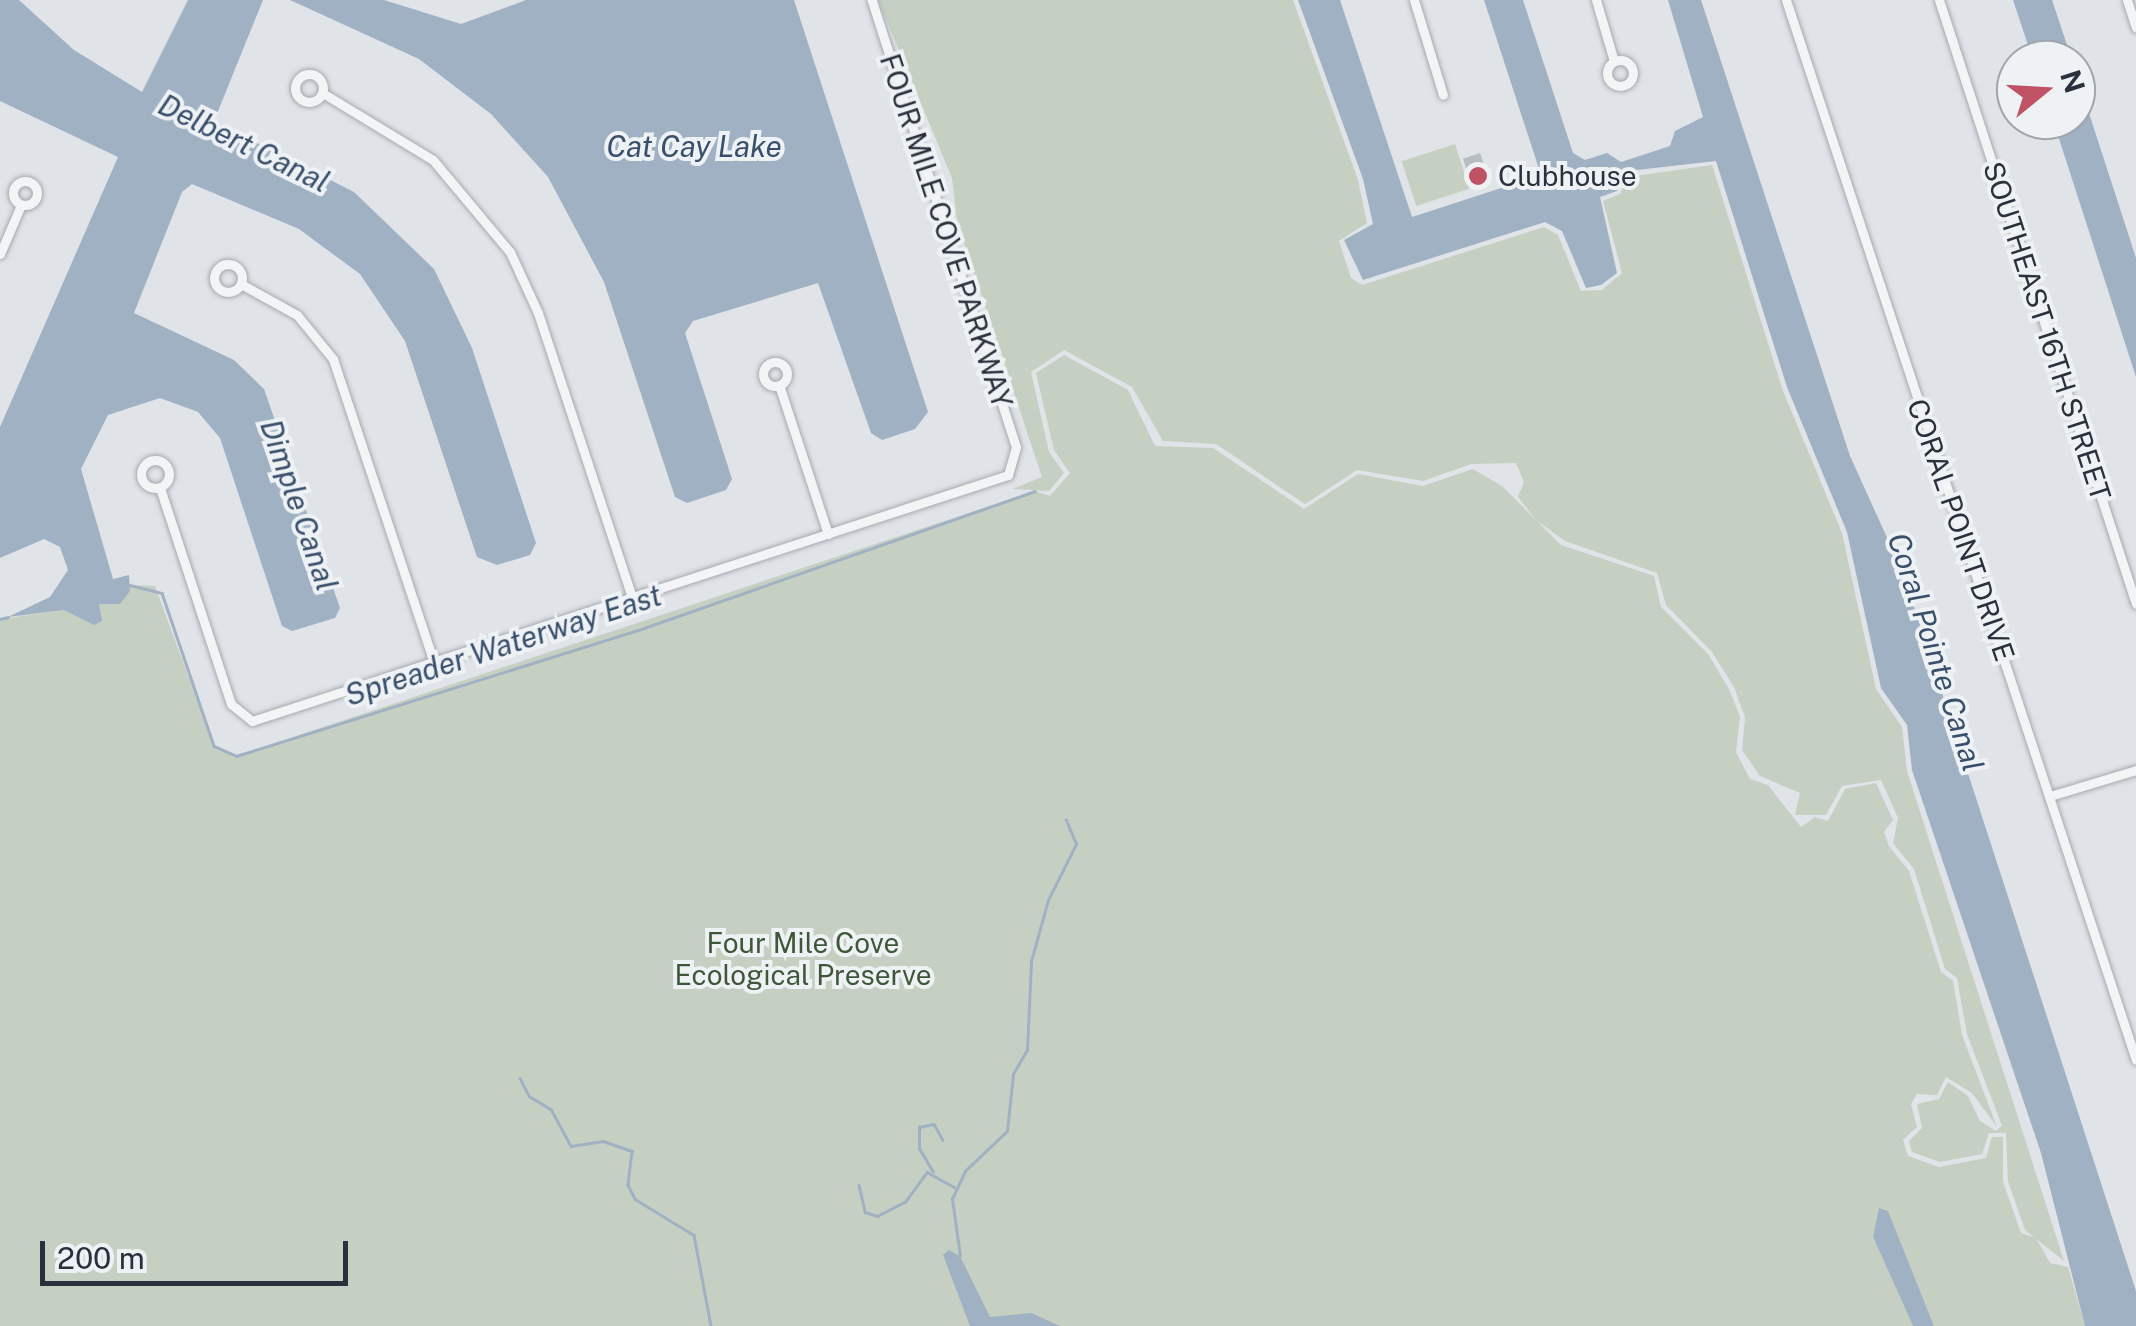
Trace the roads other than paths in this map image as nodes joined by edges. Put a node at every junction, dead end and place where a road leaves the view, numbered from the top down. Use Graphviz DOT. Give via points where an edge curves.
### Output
graph roads {
  1 [pos="872,0"];
  2 [pos="1414,0"];
  3 [pos="1596,0"];
  4 [pos="1786,0"];
  5 [pos="1939,0"];
  6 [pos="2127,0"];
  7 [pos="2136,28"];
  8 [pos="1614,61"];
  9 [pos="326,95"];
  10 [pos="1444,95"];
  11 [pos="21,205"];
  12 [pos="0,254"];
  13 [pos="241,284"];
  14 [pos="779,385"];
  15 [pos="160,488"];
  16 [pos="828,534"];
  17 [pos="632,598"];
  18 [pos="2136,604"];
  19 [pos="434,662"];
  20 [pos="2136,770"];
  21 [pos="2050,796"];
  22 [pos="2136,1060"];
  1 -- 16 [label="street, FOUR MILE COVE PARKWAY" via="1017,463 1003,478"];
  2 -- 10 [label="street"];
  3 -- 8 [label="street"];
  4 -- 21 [label="street, CORAL POINT DRIVE"];
  5 -- 18 [label="street, SOUTHEAST 16TH STREET"];
  6 -- 7 [label="street"];
  9 -- 17 [label="street" via="433,160 506,246 538,313"];
  11 -- 12 [label="street"];
  13 -- 19 [label="street" via="297,315 333,359"];
  14 -- 16 [label="street"];
  15 -- 19 [label="street" via="231,704 245,720"];
  16 -- 17 [label="street"];
  17 -- 19 [label="street"];
  20 -- 21 [label="street"];
  21 -- 22 [label="street, CORAL POINT DRIVE"];
}
